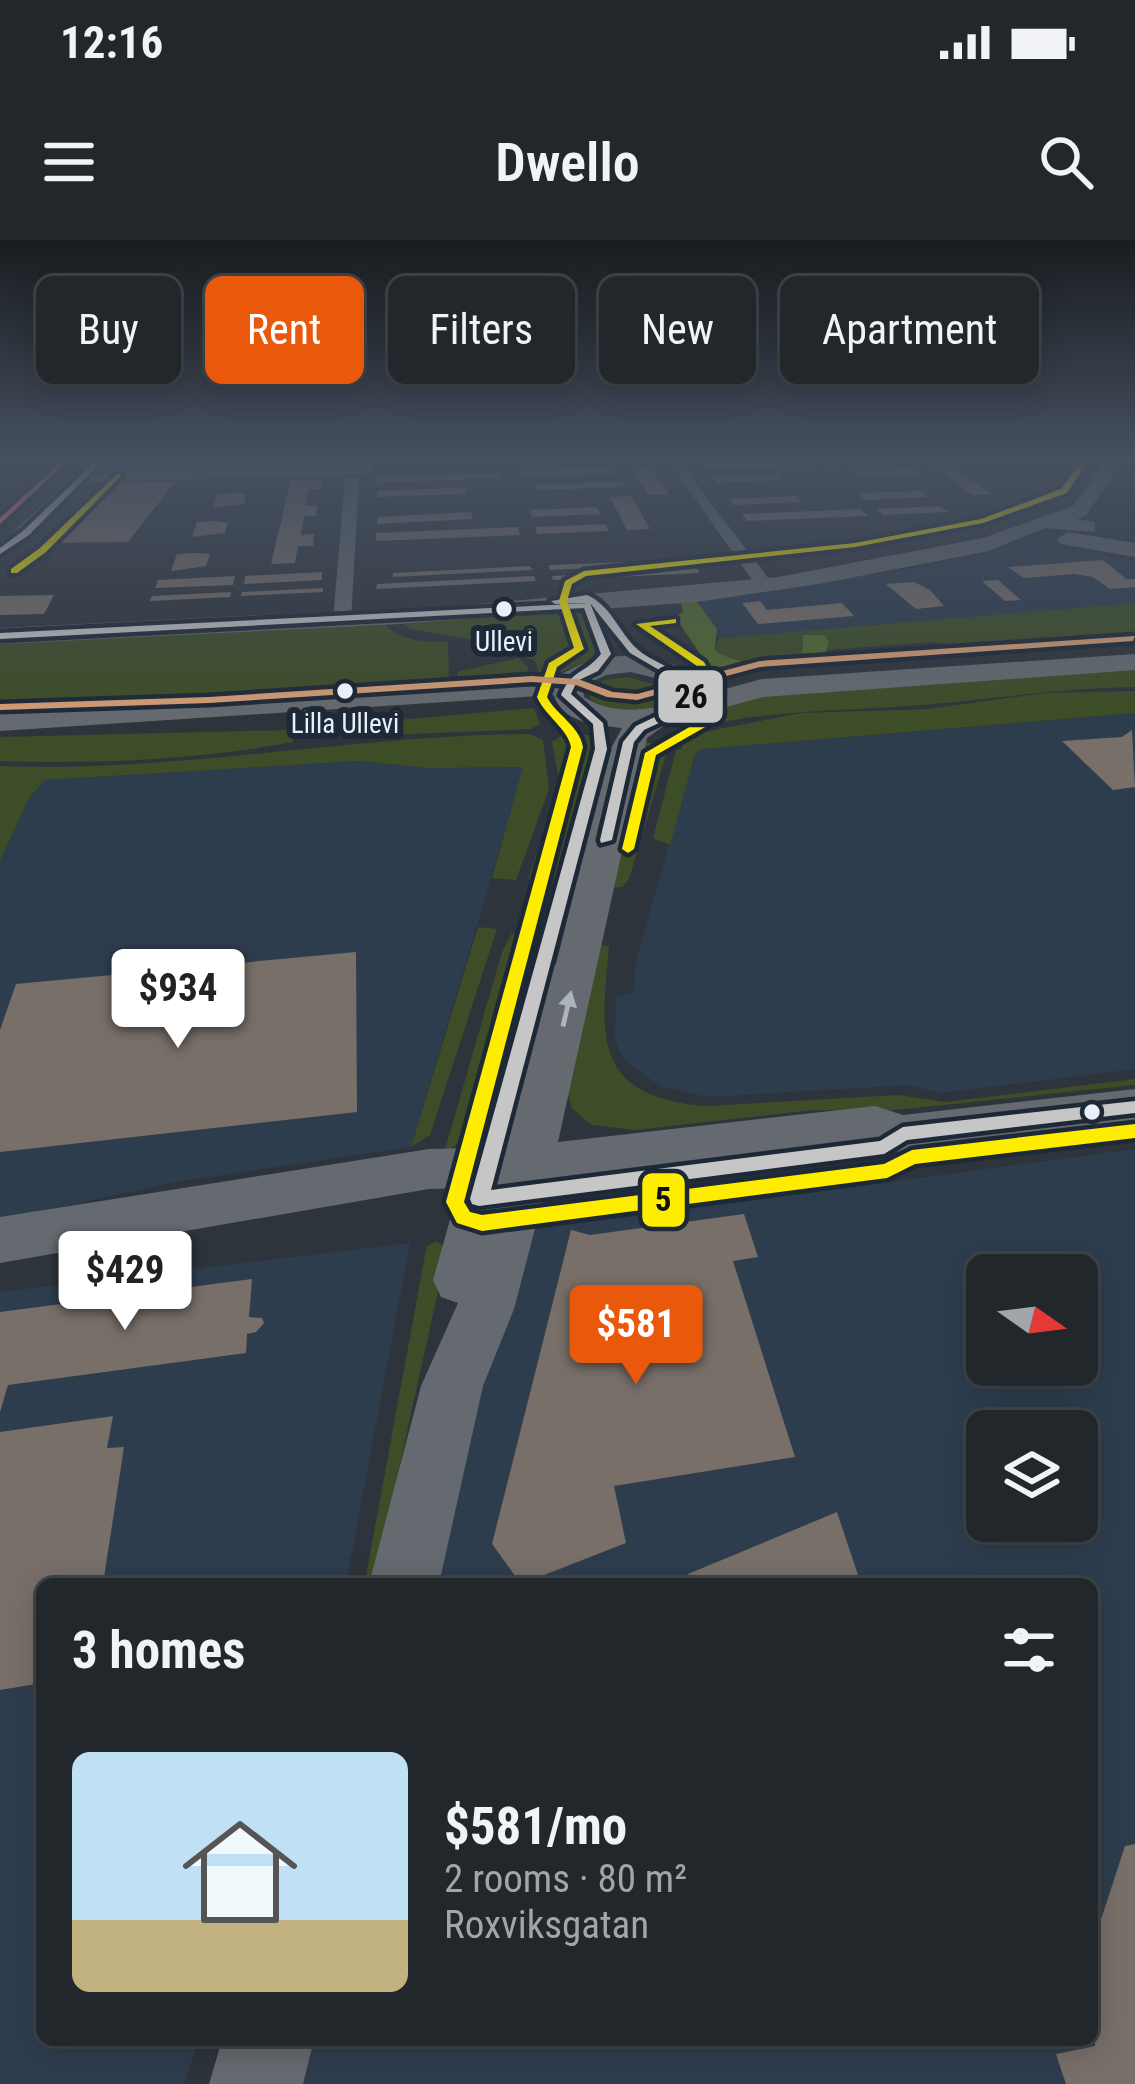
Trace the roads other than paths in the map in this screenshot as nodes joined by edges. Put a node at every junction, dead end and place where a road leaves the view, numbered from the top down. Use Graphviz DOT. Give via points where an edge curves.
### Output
graph roads {
  1 [pos="347,544"];
  2 [pos="734,544"];
  3 [pos="988,544"];
  4 [pos="764,584"];
  5 [pos="603,606"];
  6 [pos="342,620"];
  7 [pos="0,635"];
  8 [pos="1135,650"];
  9 [pos="1135,662"];
  10 [pos="669,672"];
  11 [pos="582,693"];
  12 [pos="671,713"];
  13 [pos="0,726"];
  14 [pos="547,1093"];
  15 [pos="1135,1107"];
  16 [pos="903,1134"];
  17 [pos="641,1153"];
  18 [pos="503,1182"];
  19 [pos="0,1240"];
  20 [pos="0,1259"];
  21 [pos="405,1578"];
  22 [pos="266,2046"];
  23 [pos="256,2084"];
  1 -- 6 [label="street"];
  2 -- 4 [label="street"];
  3 -- 4 [label="street"];
  4 -- 5 [label="street"];
  4 -- 5 [label="street"];
  5 -- 6 [label="street"];
  5 -- 10 [label="street" via="626,644"];
  5 -- 11 [label="street" via="606,654"];
  6 -- 7 [label="street"];
  8 -- 10 [label="street" via="737,676"];
  9 -- 12 [label="street" via="783,686"];
  10 -- 11 [label="street" via="628,665"];
  10 -- 12 [label="street" via="692,693"];
  11 -- 12 [label="street" via="622,721"];
  11 -- 13 [label="street" via="210,724"];
  11 -- 18 [label="street" via="602,731 602,749"];
  14 -- 12 [label="street, one-way" via="625,752 634,733"];
  14 -- 17 [label="street" via="579,1134"];
  14 -- 18 [label="street"];
  15 -- 16 [label="street"];
  16 -- 17 [label="street" via="875,1125"];
  16 -- 18 [label="street" via="884,1147"];
  17 -- 18 [label="street"];
  18 -- 19 [label="street" via="429,1169"];
  18 -- 20 [label="street"];
  18 -- 21 [label="street" via="456,1308 452,1386"];
  22 -- 23 [label="street"];
}
